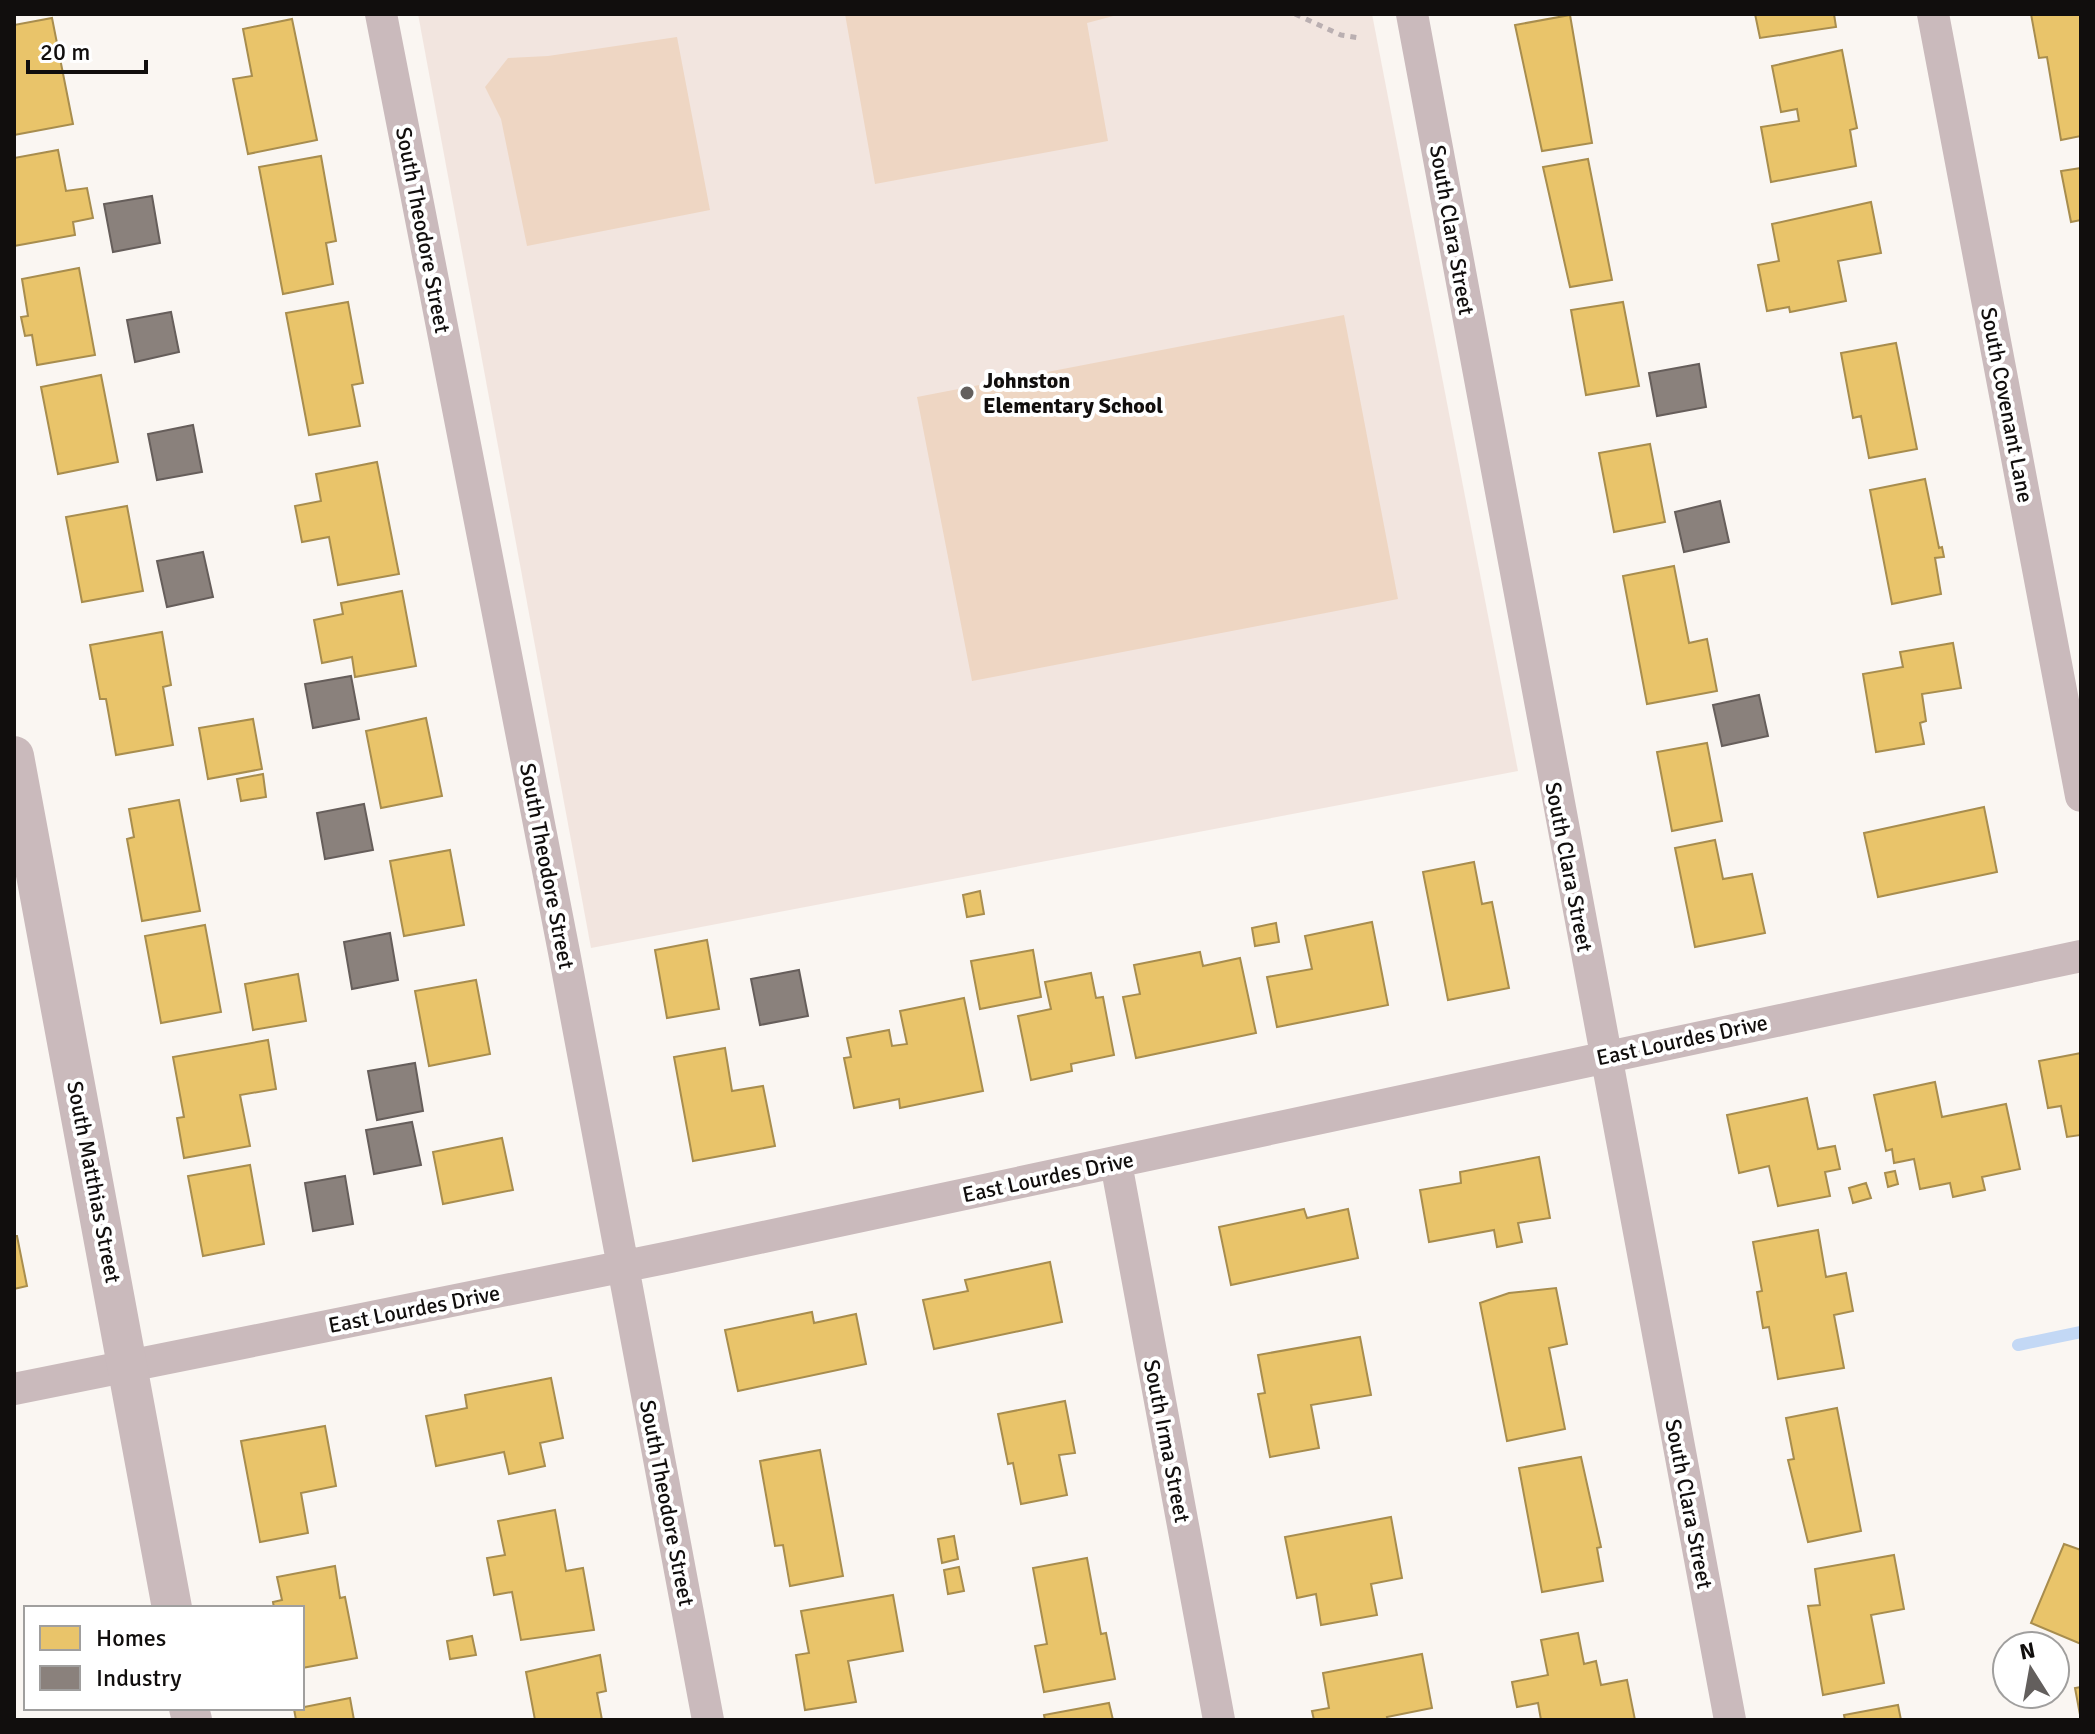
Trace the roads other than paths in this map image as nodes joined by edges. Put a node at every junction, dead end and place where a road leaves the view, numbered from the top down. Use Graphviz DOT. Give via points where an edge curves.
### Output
graph roads {
  1 [pos="381,14"];
  2 [pos="1412,14"];
  3 [pos="1933,14"];
  4 [pos="14,756"];
  5 [pos="2081,796"];
  6 [pos="2081,956"];
  7 [pos="1605,1056"];
  8 [pos="1116,1163"];
  9 [pos="622,1267"];
  10 [pos="128,1367"];
  11 [pos="14,1389"];
  12 [pos="172,1606"];
  13 [pos="708,1720"];
  14 [pos="1219,1720"];
  15 [pos="1730,1720"];
  1 -- 9 [label="street, South Theodore Street"];
  2 -- 7 [label="street, South Clara Street"];
  3 -- 5 [label="street, South Covenant Lane"];
  4 -- 10 [label="street, South Matthias Street"];
  6 -- 7 [label="street, East Lourdes Drive"];
  7 -- 8 [label="street, East Lourdes Drive"];
  7 -- 15 [label="street, South Clara Street"];
  8 -- 9 [label="street, East Lourdes Drive"];
  8 -- 14 [label="street, South Irma Street"];
  9 -- 10 [label="street, East Lourdes Drive"];
  9 -- 13 [label="street, South Theodore Street"];
  10 -- 11 [label="street, East Lourdes Drive"];
  10 -- 12 [label="street, South Matthias Street"];
}
